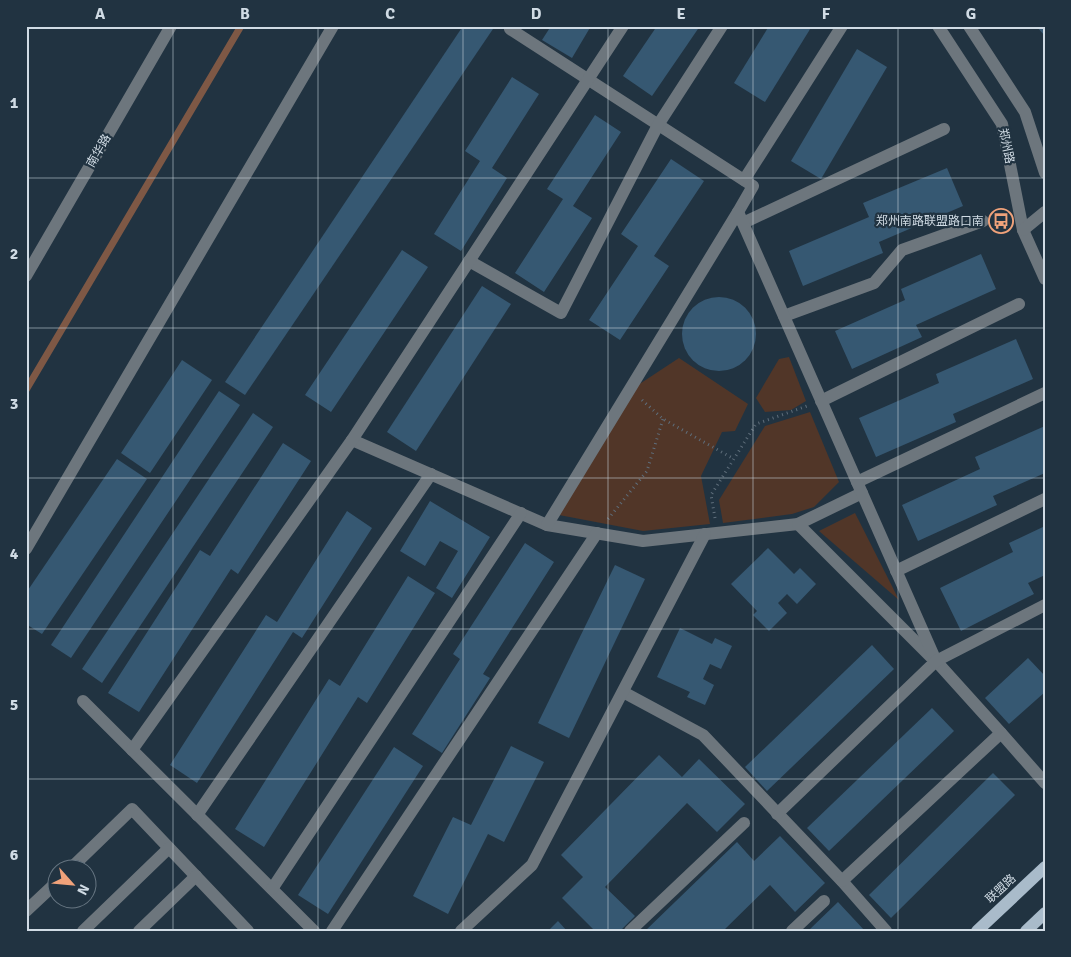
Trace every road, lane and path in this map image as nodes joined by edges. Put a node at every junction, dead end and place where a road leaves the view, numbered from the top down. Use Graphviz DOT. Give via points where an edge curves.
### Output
graph roads {
  1 [pos="171,26"];
  2 [pos="333,26"];
  3 [pos="624,26"];
  4 [pos="722,26"];
  5 [pos="842,26"];
  6 [pos="938,26"];
  7 [pos="969,26"];
  8 [pos="510,30"];
  9 [pos="588,80"];
  10 [pos="658,125"];
  11 [pos="944,129"];
  12 [pos="1045,173"];
  13 [pos="744,180"];
  14 [pos="1045,212"];
  15 [pos="741,217"];
  16 [pos="984,221"];
  17 [pos="1023,230"];
  18 [pos="469,261"];
  19 [pos="26,276"];
  20 [pos="1045,279"];
  21 [pos="1019,304"];
  22 [pos="784,316"];
  23 [pos="630,389"];
  24 [pos="1045,393"];
  25 [pos="821,401"];
  26 [pos="663,419"];
  27 [pos="352,440"];
  28 [pos="734,458"];
  29 [pos="430,474"];
  30 [pos="859,487"];
  31 [pos="1045,499"];
  32 [pos="520,513"];
  33 [pos="798,524"];
  34 [pos="547,525"];
  35 [pos="597,533"];
  36 [pos="711,533"];
  37 [pos="26,550"];
  38 [pos="896,571"];
  39 [pos="1045,605"];
  40 [pos="936,661"];
  41 [pos="623,692"];
  42 [pos="83,701"];
  43 [pos="1001,733"];
  44 [pos="132,750"];
  45 [pos="1045,783"];
  46 [pos="777,814"];
  47 [pos="197,815"];
  48 [pos="744,823"];
  49 [pos="169,848"];
  50 [pos="79,860"];
  51 [pos="1045,867"];
  52 [pos="196,876"];
  53 [pos="842,882"];
  54 [pos="272,889"];
  55 [pos="48,890"];
  56 [pos="824,901"];
  57 [pos="26,910"];
  58 [pos="1045,913"];
  59 [pos="83,931"];
  60 [pos="139,931"];
  61 [pos="248,931"];
  62 [pos="314,931"];
  63 [pos="332,931"];
  64 [pos="461,931"];
  65 [pos="630,931"];
  66 [pos="792,931"];
  67 [pos="886,931"];
  68 [pos="977,931"];
  69 [pos="1026,931"];
  1 -- 19 [label="street, 南华路"];
  2 -- 37 [label="street"];
  3 -- 9 [label="street"];
  4 -- 10 [label="street"];
  5 -- 13 [label="street"];
  6 -- 17 [label="street, 郑州路" via="1002,124"];
  7 -- 12 [label="street" via="1026,112"];
  8 -- 9 [label="street"];
  9 -- 10 [label="street"];
  9 -- 18 [label="street"];
  10 -- 13 [label="street"];
  10 -- 18 [label="street" via="561,313"];
  11 -- 15 [label="street"];
  13 -- 15 [label="street" via="753,186"];
  14 -- 17 [label="street"];
  15 -- 22 [label="street"];
  15 -- 23 [label="street"];
  16 -- 22 [label="street" via="902,250 874,283"];
  17 -- 20 [label="street, 郑州路"];
  18 -- 27 [label="street"];
  21 -- 25 [label="street"];
  22 -- 25 [label="street"];
  23 -- 26 [label="path"];
  23 -- 34 [label="street"];
  24 -- 30 [label="street"];
  25 -- 28 [label="path" via="756,424"];
  25 -- 30 [label="street"];
  26 -- 28 [label="path"];
  26 -- 35 [label="path" via="647,472"];
  27 -- 29 [label="street"];
  27 -- 44 [label="street"];
  28 -- 36 [label="path" via="711,495"];
  29 -- 32 [label="street"];
  29 -- 47 [label="street"];
  30 -- 33 [label="street"];
  30 -- 38 [label="street"];
  31 -- 38 [label="street"];
  32 -- 34 [label="street"];
  32 -- 54 [label="street"];
  33 -- 36 [label="street"];
  33 -- 40 [label="street"];
  34 -- 35 [label="street"];
  35 -- 36 [label="street" via="643,541"];
  35 -- 63 [label="street"];
  36 -- 41 [label="street"];
  38 -- 40 [label="street"];
  39 -- 40 [label="street"];
  40 -- 43 [label="street"];
  40 -- 46 [label="street"];
  41 -- 46 [label="street" via="703,735"];
  41 -- 64 [label="street" via="532,865"];
  42 -- 44 [label="street"];
  43 -- 45 [label="street"];
  43 -- 53 [label="street"];
  44 -- 47 [label="street"];
  46 -- 53 [label="street"];
  47 -- 54 [label="street"];
  48 -- 65 [label="street"];
  49 -- 50 [label="street" via="132,809"];
  49 -- 52 [label="street"];
  49 -- 59 [label="street"];
  51 -- 68 [label="main road, 联盟路"];
  52 -- 60 [label="street"];
  52 -- 61 [label="street"];
  53 -- 67 [label="street"];
  54 -- 62 [label="street"];
  55 -- 57 [label="street"];
  56 -- 66 [label="street"];
  58 -- 69 [label="main road"];
}
